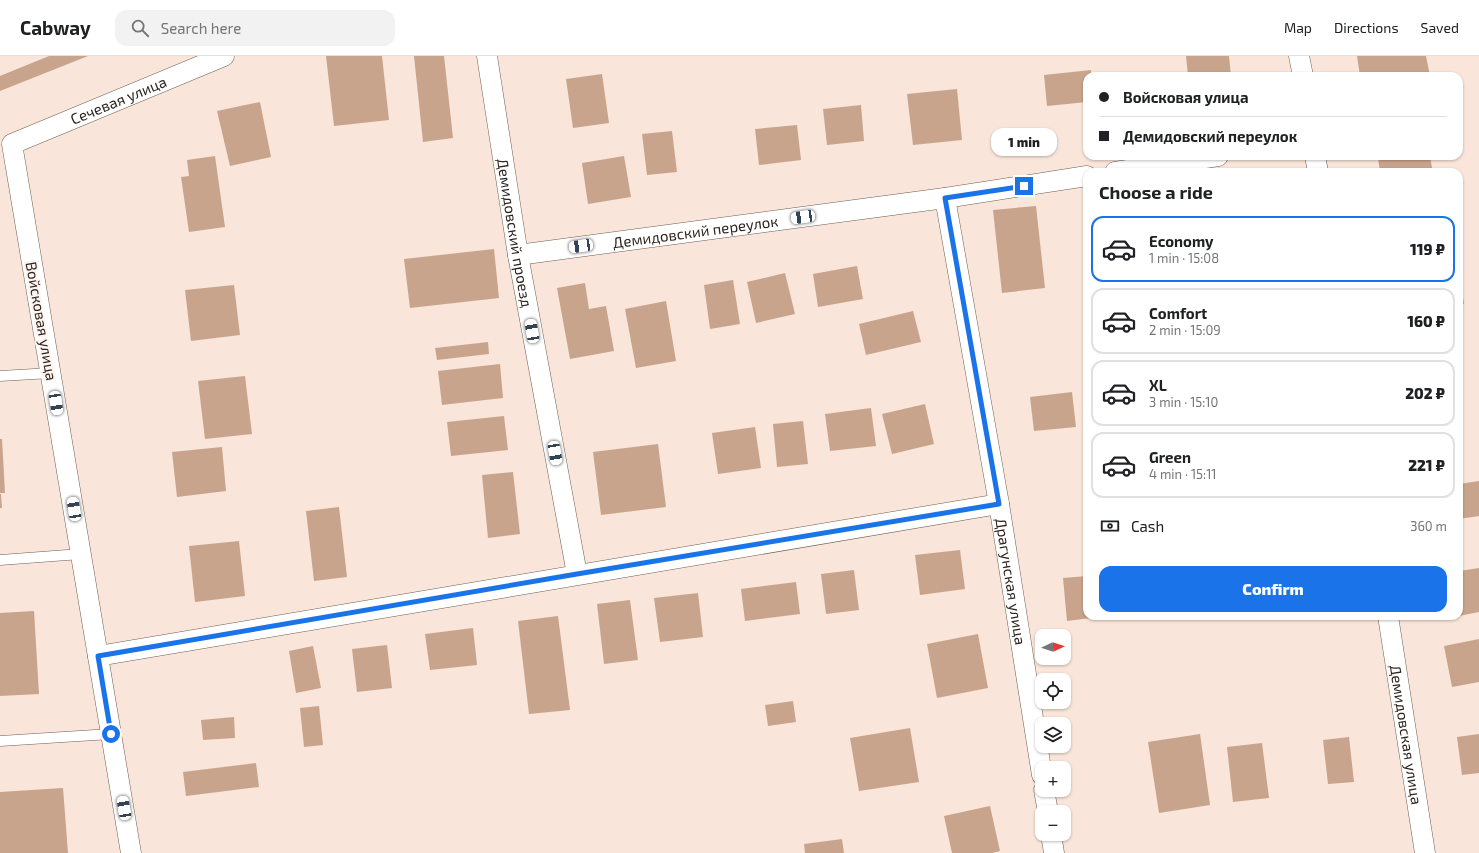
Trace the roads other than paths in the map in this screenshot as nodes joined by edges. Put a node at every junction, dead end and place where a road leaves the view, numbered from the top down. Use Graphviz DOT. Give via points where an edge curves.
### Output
graph roads {
  1 [pos="224,56"];
  2 [pos="487,56"];
  3 [pos="1299,56"];
  4 [pos="1302,72"];
  5 [pos="12,144"];
  6 [pos="1192,160"];
  7 [pos="1141,168"];
  8 [pos="1083,177"];
  9 [pos="945,198"];
  10 [pos="518,255"];
  11 [pos="51,373"];
  12 [pos="0,376"];
  13 [pos="999,504"];
  14 [pos="81,554"];
  15 [pos="0,560"];
  16 [pos="577,574"];
  17 [pos="1389,620"];
  18 [pos="98,656"];
  19 [pos="111,734"];
  20 [pos="0,741"];
  21 [pos="1040,761"];
  22 [pos="1052,841"];
  23 [pos="131,853"];
  24 [pos="1054,853"];
  25 [pos="1425,853"];
  1 -- 5 [label="street, Сечевая улица"];
  2 -- 10 [label="street, Демидовский проезд"];
  3 -- 4 [label="street"];
  5 -- 11 [label="street, Войсковая улица"];
  6 -- 7 [label="street"];
  8 -- 9 [label="street, Демидовский переулок"];
  9 -- 10 [label="street, Демидовский переулок"];
  9 -- 13 [label="street, Драгунская улица"];
  10 -- 16 [label="street, Демидовский проезд"];
  11 -- 12 [label="lane"];
  11 -- 14 [label="street, Войсковая улица"];
  13 -- 16 [label="street"];
  13 -- 21 [label="street, Драгунская улица"];
  14 -- 15 [label="lane"];
  14 -- 18 [label="street, Войсковая улица"];
  16 -- 18 [label="street"];
  17 -- 25 [label="street, Демидовская улица"];
  18 -- 19 [label="street, Войсковая улица"];
  19 -- 20 [label="lane"];
  19 -- 23 [label="street, Войсковая улица"];
  22 -- 24 [label="street"];
}
